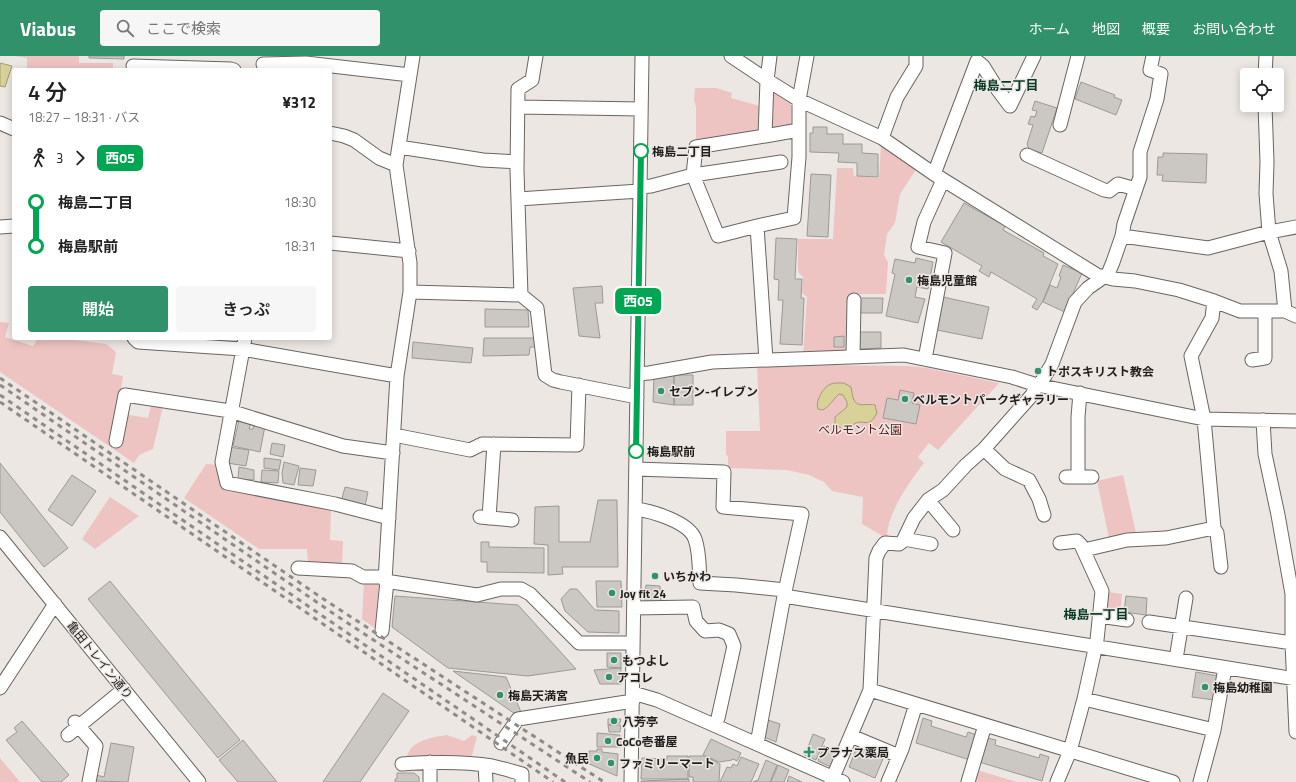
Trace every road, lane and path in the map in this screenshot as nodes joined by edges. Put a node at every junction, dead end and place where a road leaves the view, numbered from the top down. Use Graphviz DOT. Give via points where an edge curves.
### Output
graph roads {
  1 [pos="413,56"];
  2 [pos="536,56"];
  3 [pos="642,56"];
  4 [pos="731,56"];
  5 [pos="770,56"];
  6 [pos="807,56"];
  7 [pos="916,56"];
  8 [pos="1034,56"];
  9 [pos="1078,56"];
  10 [pos="1153,56"];
  11 [pos="1266,56"];
  12 [pos="189,62"];
  13 [pos="262,63"];
  14 [pos="133,64"];
  15 [pos="223,68"];
  16 [pos="1265,68"];
  17 [pos="410,75"];
  18 [pos="767,80"];
  19 [pos="799,100"];
  20 [pos="518,107"];
  21 [pos="641,108"];
  22 [pos="1265,112"];
  23 [pos="0,123"];
  24 [pos="1060,125"];
  25 [pos="12,128"];
  26 [pos="799,130"];
  27 [pos="332,133"];
  28 [pos="765,136"];
  29 [pos="882,138"];
  30 [pos="399,147"];
  31 [pos="1027,155"];
  32 [pos="517,162"];
  33 [pos="781,162"];
  34 [pos="396,165"];
  35 [pos="693,175"];
  36 [pos="938,177"];
  37 [pos="640,189"];
  38 [pos="1136,189"];
  39 [pos="518,199"];
  40 [pos="12,226"];
  41 [pos="757,226"];
  42 [pos="0,227"];
  43 [pos="1296,227"];
  44 [pos="1269,232"];
  45 [pos="1122,236"];
  46 [pos="332,244"];
  47 [pos="409,251"];
  48 [pos="1103,277"];
  49 [pos="410,292"];
  50 [pos="521,295"];
  51 [pos="854,300"];
  52 [pos="1214,300"];
  53 [pos="1265,311"];
  54 [pos="1290,313"];
  55 [pos="136,340"];
  56 [pos="244,344"];
  57 [pos="853,357"];
  58 [pos="925,359"];
  59 [pos="766,360"];
  60 [pos="1252,360"];
  61 [pos="637,374"];
  62 [pos="397,376"];
  63 [pos="579,385"];
  64 [pos="1037,385"];
  65 [pos="1080,393"];
  66 [pos="637,398"];
  67 [pos="230,411"];
  68 [pos="1204,419"];
  69 [pos="1263,420"];
  70 [pos="1296,421"];
  71 [pos="394,435"];
  72 [pos="116,441"];
  73 [pos="494,444"];
  74 [pos="984,449"];
  75 [pos="392,453"];
  76 [pos="636,469"];
  77 [pos="1092,477"];
  78 [pos="928,500"];
  79 [pos="635,509"];
  80 [pos="1044,515"];
  81 [pos="389,518"];
  82 [pos="512,520"];
  83 [pos="1214,528"];
  84 [pos="953,530"];
  85 [pos="0,538"];
  86 [pos="904,539"];
  87 [pos="1060,543"];
  88 [pos="931,544"];
  89 [pos="1084,550"];
  90 [pos="1221,567"];
  91 [pos="298,568"];
  92 [pos="386,579"];
  93 [pos="784,593"];
  94 [pos="1186,598"];
  95 [pos="54,604"];
  96 [pos="634,608"];
  97 [pos="874,611"];
  98 [pos="1099,616"];
  99 [pos="1127,620"];
  100 [pos="1149,622"];
  101 [pos="1181,626"];
  102 [pos="382,631"];
  103 [pos="633,643"];
  104 [pos="1292,643"];
  105 [pos="1097,646"];
  106 [pos="1176,659"];
  107 [pos="1225,668"];
  108 [pos="1295,678"];
  109 [pos="0,688"];
  110 [pos="124,689"];
  111 [pos="870,690"];
  112 [pos="633,697"];
  113 [pos="1084,699"];
  114 [pos="916,704"];
  115 [pos="718,718"];
  116 [pos="77,724"];
  117 [pos="985,725"];
  118 [pos="1214,730"];
  119 [pos="1296,732"];
  120 [pos="68,735"];
  121 [pos="851,736"];
  122 [pos="501,743"];
  123 [pos="757,744"];
  124 [pos="1070,751"];
  125 [pos="899,756"];
  126 [pos="430,762"];
  127 [pos="402,764"];
  128 [pos="485,765"];
  129 [pos="836,781"];
  130 [pos="89,782"];
  131 [pos="200,782"];
  132 [pos="430,782"];
  133 [pos="486,782"];
  134 [pos="522,782"];
  135 [pos="631,782"];
  136 [pos="888,782"];
  137 [pos="968,782"];
  138 [pos="1057,782"];
  139 [pos="1173,782"];
  140 [pos="1200,782"];
  1 -- 17 [label="street"];
  2 -- 20 [label="street" via="532,80 518,89"];
  3 -- 21 [label="street"];
  4 -- 18 [label="street"];
  5 -- 18 [label="street"];
  6 -- 19 [label="street"];
  7 -- 29 [label="street" via="916,66 897,97"];
  8 -- 36 [label="street" via="1010,106 977,60"];
  9 -- 24 [label="street"];
  10 -- 38 [label="street" via="1150,70 1161,74 1157,99 1140,152 1140,177"];
  11 -- 16 [label="street"];
  12 -- 14 [label="street"];
  12 -- 15 [label="street"];
  13 -- 17 [label="street" via="306,63"];
  17 -- 30 [label="street"];
  18 -- 19 [label="street"];
  18 -- 28 [label="street"];
  19 -- 26 [label="street"];
  19 -- 29 [label="street"];
  20 -- 21 [label="street"];
  20 -- 32 [label="street"];
  21 -- 37 [label="street"];
  22 -- 44 [label="street"];
  23 -- 25 [label="street"];
  26 -- 28 [label="street"];
  26 -- 41 [label="street" via="794,218"];
  27 -- 34 [label="street" via="354,140 379,158"];
  28 -- 35 [label="street" via="696,147"];
  29 -- 36 [label="street"];
  30 -- 32 [label="street" via="483,160"];
  30 -- 34 [label="street"];
  31 -- 38 [label="street" via="1104,190 1109,191 1118,184"];
  32 -- 39 [label="street"];
  33 -- 35 [label="street"];
  34 -- 47 [label="street"];
  35 -- 37 [label="street"];
  35 -- 41 [label="street" via="718,236"];
  36 -- 48 [label="street"];
  36 -- 58 [label="street" via="918,247 945,254"];
  37 -- 39 [label="street"];
  37 -- 61 [label="street"];
  38 -- 45 [label="street"];
  39 -- 50 [label="street"];
  40 -- 42 [label="street"];
  41 -- 59 [label="street"];
  43 -- 44 [label="street"];
  44 -- 45 [label="street" via="1208,248"];
  44 -- 54 [label="street"];
  45 -- 48 [label="street" via="1108,274"];
  46 -- 47 [label="street"];
  47 -- 49 [label="street"];
  48 -- 52 [label="street" via="1179,290"];
  48 -- 64 [label="street" via="1075,302 1052,364"];
  49 -- 50 [label="street"];
  49 -- 62 [label="street"];
  50 -- 63 [label="street" via="537,308 545,375 553,380"];
  51 -- 57 [label="street"];
  52 -- 53 [label="street" via="1240,311"];
  52 -- 68 [label="street" via="1212,318 1191,356"];
  53 -- 54 [label="street"];
  53 -- 60 [label="street" via="1265,358"];
  55 -- 56 [label="street"];
  56 -- 62 [label="street"];
  56 -- 67 [label="street"];
  57 -- 58 [label="street" via="904,355"];
  57 -- 59 [label="street"];
  58 -- 64 [label="street" via="1012,377"];
  59 -- 61 [label="street" via="712,362"];
  61 -- 66 [label="street"];
  62 -- 71 [label="street"];
  63 -- 66 [label="street"];
  63 -- 73 [label="street" via="577,445"];
  64 -- 65 [label="street"];
  64 -- 74 [label="street" via="1032,395"];
  65 -- 68 [label="street"];
  65 -- 77 [label="street" via="1072,477"];
  66 -- 76 [label="street"];
  67 -- 72 [label="street" via="125,395"];
  67 -- 75 [label="street" via="343,446"];
  67 -- 81 [label="street" via="222,462 227,483 335,504"];
  68 -- 69 [label="street"];
  68 -- 83 [label="street"];
  69 -- 70 [label="street"];
  69 -- 104 [label="street" via="1265,454 1292,594"];
  71 -- 73 [label="street" via="470,450 482,444"];
  71 -- 75 [label="street"];
  73 -- 82 [label="street" via="485,518"];
  74 -- 78 [label="street" via="943,490"];
  74 -- 80 [label="street" via="1004,469 1029,480"];
  75 -- 81 [label="street"];
  76 -- 79 [label="street"];
  76 -- 93 [label="street" via="724,472 723,507 802,514"];
  78 -- 84 [label="street"];
  78 -- 86 [label="street" via="914,518"];
  79 -- 93 [label="street" via="656,513 677,522 695,538 700,583 736,584"];
  79 -- 96 [label="street"];
  81 -- 92 [label="street"];
  83 -- 89 [label="street" via="1166,538 1127,540"];
  83 -- 90 [label="street" via="1217,533"];
  85 -- 95 [label="street, 亀田トレイン通り"];
  86 -- 88 [label="street"];
  86 -- 97 [label="street" via="899,544 885,543 876,558"];
  87 -- 89 [label="street" via="1077,541"];
  89 -- 98 [label="street" via="1102,591"];
  91 -- 92 [label="street" via="352,571 363,577"];
  92 -- 102 [label="street"];
  92 -- 103 [label="street" via="477,595 521,589 530,594 579,643"];
  93 -- 97 [label="street"];
  93 -- 123 [label="street"];
  94 -- 101 [label="street"];
  95 -- 109 [label="street"];
  95 -- 110 [label="street, 亀田トレイン通り"];
  96 -- 103 [label="street"];
  96 -- 115 [label="street" via="693,608 696,621 705,631 719,630 729,634 734,646"];
  97 -- 105 [label="street"];
  97 -- 111 [label="street"];
  98 -- 99 [label="street"];
  98 -- 105 [label="street"];
  100 -- 101 [label="street"];
  101 -- 104 [label="street"];
  101 -- 106 [label="street"];
  103 -- 112 [label="street"];
  104 -- 108 [label="street"];
  105 -- 106 [label="street"];
  105 -- 113 [label="street"];
  106 -- 107 [label="street"];
  107 -- 108 [label="street"];
  107 -- 118 [label="street"];
  108 -- 119 [label="street"];
  110 -- 116 [label="street"];
  110 -- 131 [label="street, 亀田トレイン通り"];
  111 -- 114 [label="street"];
  111 -- 121 [label="street"];
  112 -- 122 [label="street" via="518,719"];
  112 -- 123 [label="street" via="657,700"];
  112 -- 135 [label="street"];
  113 -- 118 [label="street"];
  113 -- 124 [label="street"];
  114 -- 117 [label="street"];
  114 -- 125 [label="street"];
  116 -- 120 [label="street"];
  116 -- 130 [label="street" via="96,746"];
  117 -- 124 [label="street"];
  117 -- 137 [label="street"];
  118 -- 140 [label="street"];
  121 -- 125 [label="street"];
  121 -- 129 [label="street"];
  123 -- 129 [label="street"];
  124 -- 138 [label="street"];
  124 -- 139 [label="street"];
  125 -- 136 [label="street"];
  126 -- 127 [label="street"];
  126 -- 128 [label="street"];
  126 -- 132 [label="street"];
  128 -- 133 [label="street"];
  128 -- 134 [label="street" via="522,774"];
}
